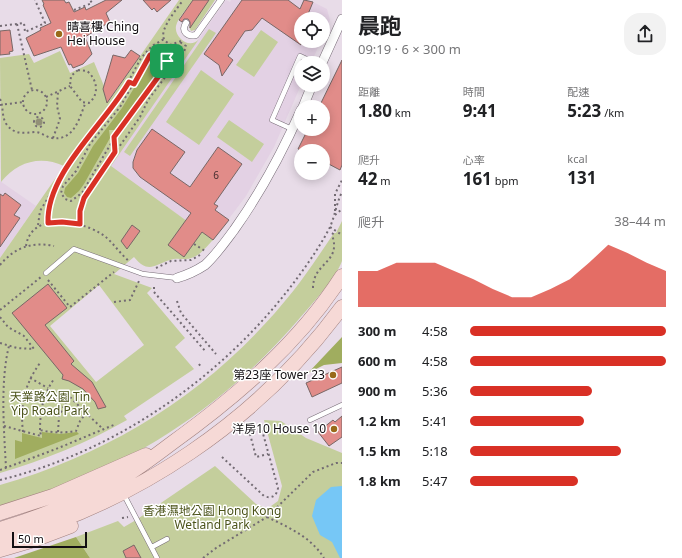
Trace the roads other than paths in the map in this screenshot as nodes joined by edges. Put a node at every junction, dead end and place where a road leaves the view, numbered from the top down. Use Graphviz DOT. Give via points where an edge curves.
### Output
graph roads {
  1 [pos="221,0"];
  2 [pos="342,19"];
  3 [pos="186,23"];
  4 [pos="325,56"];
  5 [pos="294,70"];
  6 [pos="294,125"];
  7 [pos="292,129"];
  8 [pos="45,274"];
  9 [pos="342,276"];
  10 [pos="178,278"];
  11 [pos="342,307"];
  12 [pos="342,405"];
  13 [pos="310,420"];
  14 [pos="172,443"];
  15 [pos="120,495"];
  16 [pos="0,513"];
  17 [pos="57,515"];
  18 [pos="0,528"];
  19 [pos="167,539"];
  20 [pos="0,540"];
  21 [pos="152,547"];
  22 [pos="0,550"];
  23 [pos="157,558"];
  1 -- 3 [label="street" via="198,33 193,36 187,34 184,29"];
  2 -- 4 [label="street"];
  5 -- 7 [label="lane" via="272,120"];
  6 -- 7 [label="street"];
  7 -- 10 [label="street" via="259,194 230,236 205,264"];
  8 -- 10 [label="lane" via="74,249 143,274"];
  9 -- 14 [label="main road" via="298,333 254,378 211,415"];
  11 -- 15 [label="main road" via="311,346 266,391 222,429 174,464"];
  12 -- 13 [label="lane"];
  14 -- 16 [label="main road" via="53,496"];
  14 -- 17 [label="main road" via="127,476"];
  15 -- 17 [label="main road"];
  15 -- 21 [label="lane"];
  15 -- 22 [label="main road" via="95,516 34,540"];
  17 -- 18 [label="main road"];
  17 -- 20 [label="main road"];
  19 -- 21 [label="lane"];
  21 -- 23 [label="lane"];
}
